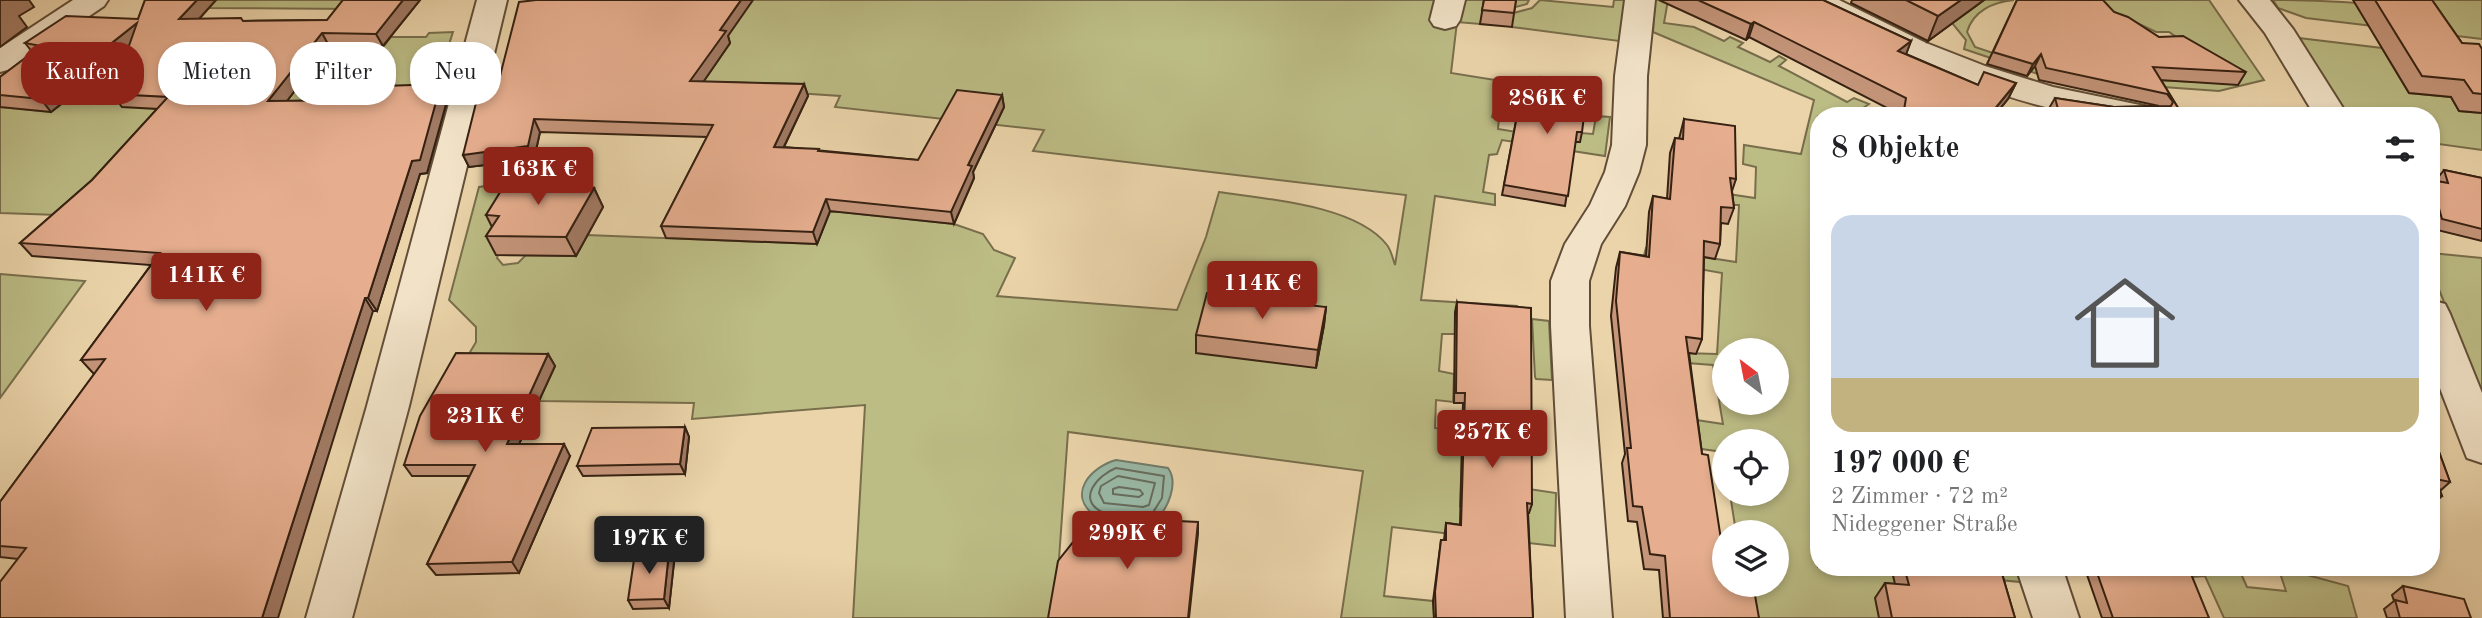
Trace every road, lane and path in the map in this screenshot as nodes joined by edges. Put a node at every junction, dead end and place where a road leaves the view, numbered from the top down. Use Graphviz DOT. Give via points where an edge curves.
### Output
graph roads {
  1 [pos="93,0"];
  2 [pos="492,0"];
  3 [pos="1640,0"];
  4 [pos="1814,0"];
  5 [pos="2254,0"];
  6 [pos="0,62"];
  7 [pos="2017,102"];
  8 [pos="2086,107"];
  9 [pos="2326,107"];
  10 [pos="2440,337"];
  11 [pos="2482,446"];
  12 [pos="2042,576"];
  13 [pos="329,618"];
  14 [pos="1589,618"];
  15 [pos="2056,618"];
  1 -- 6 [label="street"];
  2 -- 13 [label="street"];
  3 -- 14 [label="street" via="1629,145 1622,172 1583,244 1570,281"];
  4 -- 7 [label="street"];
  5 -- 9 [label="street" via="2278,29"];
  7 -- 8 [label="street"];
  10 -- 11 [label="street"];
  12 -- 15 [label="street"];
}
